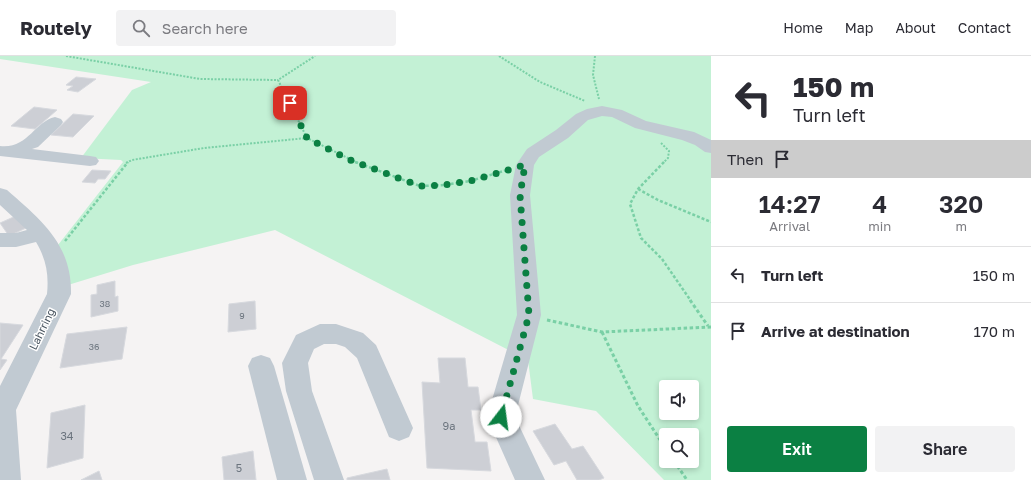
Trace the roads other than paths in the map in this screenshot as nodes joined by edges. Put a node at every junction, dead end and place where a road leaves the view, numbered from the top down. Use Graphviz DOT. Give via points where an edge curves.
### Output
graph roads {
  1 [pos="55,122"];
  2 [pos="711,148"];
  3 [pos="4,151"];
  4 [pos="90,161"];
  5 [pos="0,194"];
  6 [pos="0,240"];
  7 [pos="50,240"];
  8 [pos="261,366"];
  9 [pos="399,428"];
  10 [pos="4,479"];
  11 [pos="292,480"];
  12 [pos="329,480"];
  13 [pos="530,480"];
  1 -- 3 [label="street" via="32,143"];
  2 -- 13 [label="street" via="688,136 641,125 616,113 602,111 582,117 534,153 525,165 520,195 529,315 501,417"];
  3 -- 4 [label="street"];
  5 -- 7 [label="street, Lahrring"];
  6 -- 7 [label="street"];
  7 -- 10 [label="street, Lahrring" via="60,277 59,294 2,410"];
  8 -- 11 [label="street"];
  9 -- 12 [label="street" via="368,352 354,340 336,334 320,334 305,342 295,363 299,391"];
}
